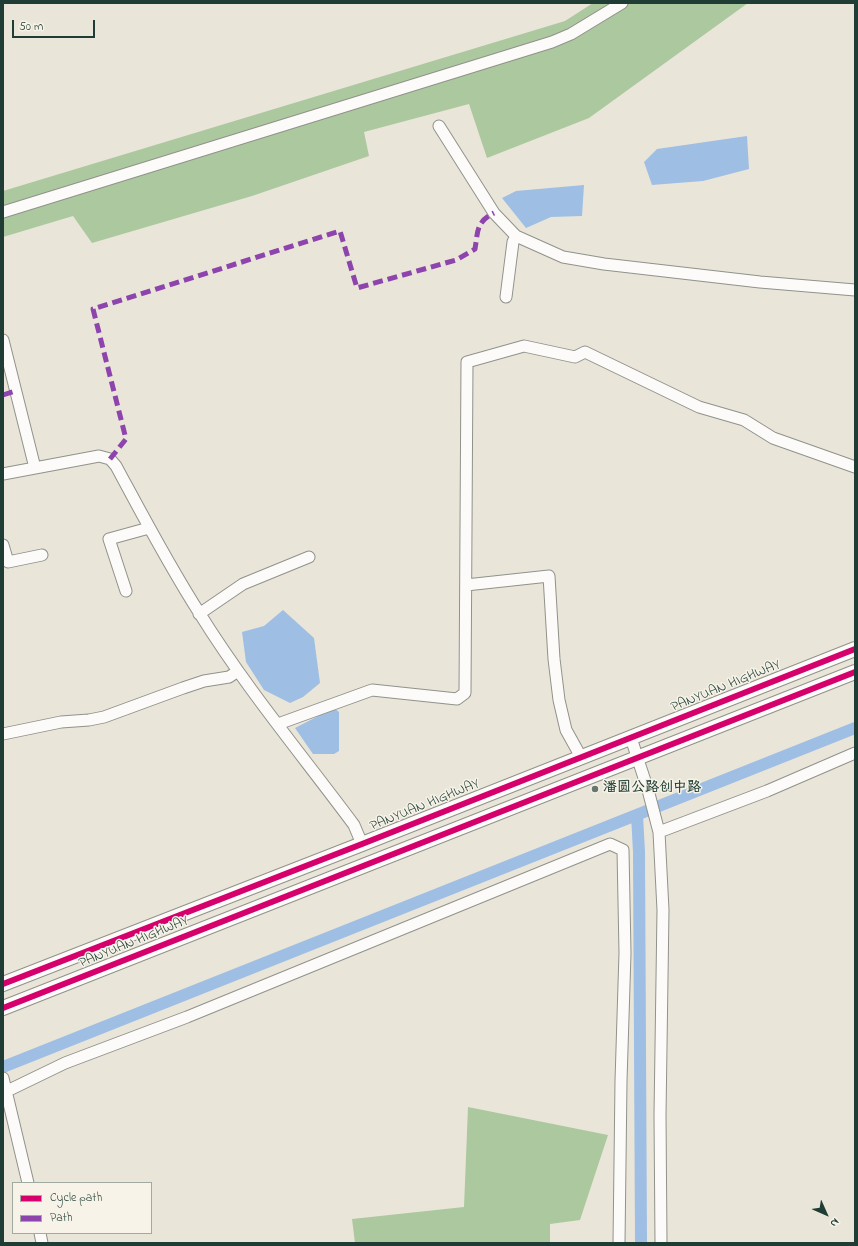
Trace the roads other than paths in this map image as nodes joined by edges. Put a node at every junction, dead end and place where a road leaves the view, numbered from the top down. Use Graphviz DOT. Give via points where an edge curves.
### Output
graph roads {
  1 [pos="622,3"];
  2 [pos="439,126"];
  3 [pos="3,212"];
  4 [pos="516,236"];
  5 [pos="855,290"];
  6 [pos="506,297"];
  7 [pos="3,340"];
  8 [pos="855,467"];
  9 [pos="34,468"];
  10 [pos="3,474"];
  11 [pos="149,528"];
  12 [pos="3,545"];
  13 [pos="42,555"];
  14 [pos="309,557"];
  15 [pos="466,585"];
  16 [pos="126,590"];
  17 [pos="200,614"];
  18 [pos="855,648"];
  19 [pos="238,671"];
  20 [pos="855,672"];
  21 [pos="278,724"];
  22 [pos="3,734"];
  23 [pos="630,738"];
  24 [pos="855,753"];
  25 [pos="581,758"];
  26 [pos="638,758"];
  27 [pos="659,832"];
  28 [pos="362,844"];
  29 [pos="3,984"];
  30 [pos="3,1008"];
  31 [pos="4,1087"];
  32 [pos="28,1182"];
  33 [pos="619,1243"];
  34 [pos="661,1243"];
  1 -- 3 [label="street" via="552,42"];
  2 -- 4 [label="street" via="494,213"];
  4 -- 5 [label="street" via="563,258 760,282"];
  4 -- 6 [label="street"];
  7 -- 9 [label="street"];
  8 -- 15 [label="street" via="773,438 744,420 699,407 585,352 575,357 524,346 467,362"];
  9 -- 10 [label="street"];
  9 -- 11 [label="street" via="99,456 110,459"];
  11 -- 16 [label="street" via="108,539"];
  11 -- 17 [label="street"];
  12 -- 13 [label="street" via="8,562"];
  14 -- 17 [label="street" via="243,584"];
  15 -- 21 [label="street" via="465,693 457,699 372,690"];
  15 -- 25 [label="street" via="549,576 559,700 566,730"];
  17 -- 19 [label="street"];
  18 -- 23 [label="main road, PANYUAN HIGHWAY"];
  19 -- 21 [label="street"];
  19 -- 22 [label="street" via="229,677 204,681 104,717 61,722"];
  20 -- 26 [label="main road, PANYUAN HIGHWAY"];
  21 -- 28 [label="street" via="354,825"];
  23 -- 25 [label="main road, PANYUAN HIGHWAY"];
  23 -- 26 [label="street"];
  24 -- 27 [label="street" via="767,791"];
  25 -- 28 [label="main road, PANYUAN HIGHWAY"];
  26 -- 27 [label="street"];
  26 -- 30 [label="main road, PANYUAN HIGHWAY"];
  27 -- 34 [label="street" via="663,910"];
  28 -- 29 [label="main road, PANYUAN HIGHWAY"];
  31 -- 32 [label="street"];
  31 -- 33 [label="street" via="216,1005 610,844 623,850 625,953"];
}
